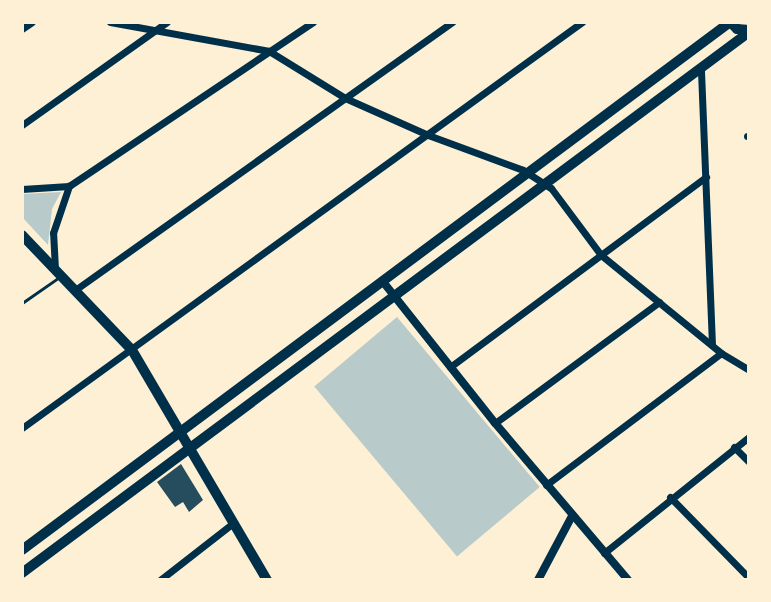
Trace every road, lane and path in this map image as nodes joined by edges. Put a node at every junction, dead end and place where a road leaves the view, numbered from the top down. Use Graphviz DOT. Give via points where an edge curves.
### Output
graph roads {
  1 [pos="32,22"];
  2 [pos="110,22"];
  3 [pos="167,22"];
  4 [pos="313,22"];
  5 [pos="452,22"];
  6 [pos="582,22"];
  7 [pos="730,22"];
  8 [pos="22,29"];
  9 [pos="155,30"];
  10 [pos="749,31"];
  11 [pos="269,51"];
  12 [pos="701,71"];
  13 [pos="345,98"];
  14 [pos="22,125"];
  15 [pos="428,135"];
  16 [pos="530,174"];
  17 [pos="706,177"];
  18 [pos="544,184"];
  19 [pos="69,186"];
  20 [pos="22,189"];
  21 [pos="22,235"];
  22 [pos="601,255"];
  23 [pos="58,272"];
  24 [pos="384,283"];
  25 [pos="75,290"];
  26 [pos="393,295"];
  27 [pos="659,302"];
  28 [pos="22,303"];
  29 [pos="712,345"];
  30 [pos="132,350"];
  31 [pos="721,353"];
  32 [pos="450,367"];
  33 [pos="749,370"];
  34 [pos="495,423"];
  35 [pos="22,428"];
  36 [pos="181,434"];
  37 [pos="749,437"];
  38 [pos="734,447"];
  39 [pos="189,448"];
  40 [pos="749,462"];
  41 [pos="546,485"];
  42 [pos="670,497"];
  43 [pos="572,516"];
  44 [pos="232,524"];
  45 [pos="22,550"];
  46 [pos="604,553"];
  47 [pos="22,573"];
  48 [pos="749,578"];
  49 [pos="160,580"];
  50 [pos="267,580"];
  51 [pos="538,580"];
  52 [pos="628,580"];
  1 -- 8 [label="street"];
  2 -- 9 [label="street"];
  3 -- 9 [label="street"];
  4 -- 11 [label="street"];
  5 -- 13 [label="street"];
  6 -- 15 [label="street"];
  7 -- 10 [label="main road"];
  7 -- 16 [label="main road"];
  9 -- 11 [label="street"];
  9 -- 14 [label="street"];
  10 -- 12 [label="main road"];
  11 -- 13 [label="street"];
  11 -- 19 [label="street"];
  12 -- 17 [label="street"];
  12 -- 18 [label="main road"];
  13 -- 15 [label="street"];
  13 -- 25 [label="street"];
  15 -- 16 [label="street"];
  15 -- 30 [label="street"];
  16 -- 18 [label="street"];
  16 -- 24 [label="main road"];
  17 -- 22 [label="street"];
  17 -- 29 [label="street"];
  18 -- 22 [label="street"];
  18 -- 26 [label="main road"];
  19 -- 20 [label="street"];
  19 -- 23 [label="street" via="53,233"];
  21 -- 23 [label="main road"];
  22 -- 27 [label="street"];
  22 -- 32 [label="street"];
  23 -- 25 [label="main road"];
  23 -- 28 [label="lane"];
  24 -- 26 [label="street"];
  24 -- 36 [label="main road"];
  25 -- 30 [label="main road"];
  26 -- 32 [label="street"];
  26 -- 39 [label="main road"];
  27 -- 29 [label="street"];
  27 -- 34 [label="street"];
  29 -- 31 [label="street"];
  30 -- 35 [label="street"];
  30 -- 36 [label="main road"];
  31 -- 33 [label="street"];
  31 -- 41 [label="street"];
  32 -- 34 [label="street"];
  34 -- 41 [label="street"];
  36 -- 39 [label="main road"];
  36 -- 45 [label="main road"];
  37 -- 38 [label="street"];
  38 -- 40 [label="street"];
  38 -- 42 [label="street"];
  39 -- 44 [label="main road"];
  39 -- 47 [label="main road"];
  41 -- 43 [label="street"];
  42 -- 46 [label="street"];
  42 -- 48 [label="street"];
  43 -- 46 [label="street"];
  43 -- 51 [label="street"];
  44 -- 49 [label="street"];
  44 -- 50 [label="main road"];
  46 -- 52 [label="street"];
}
